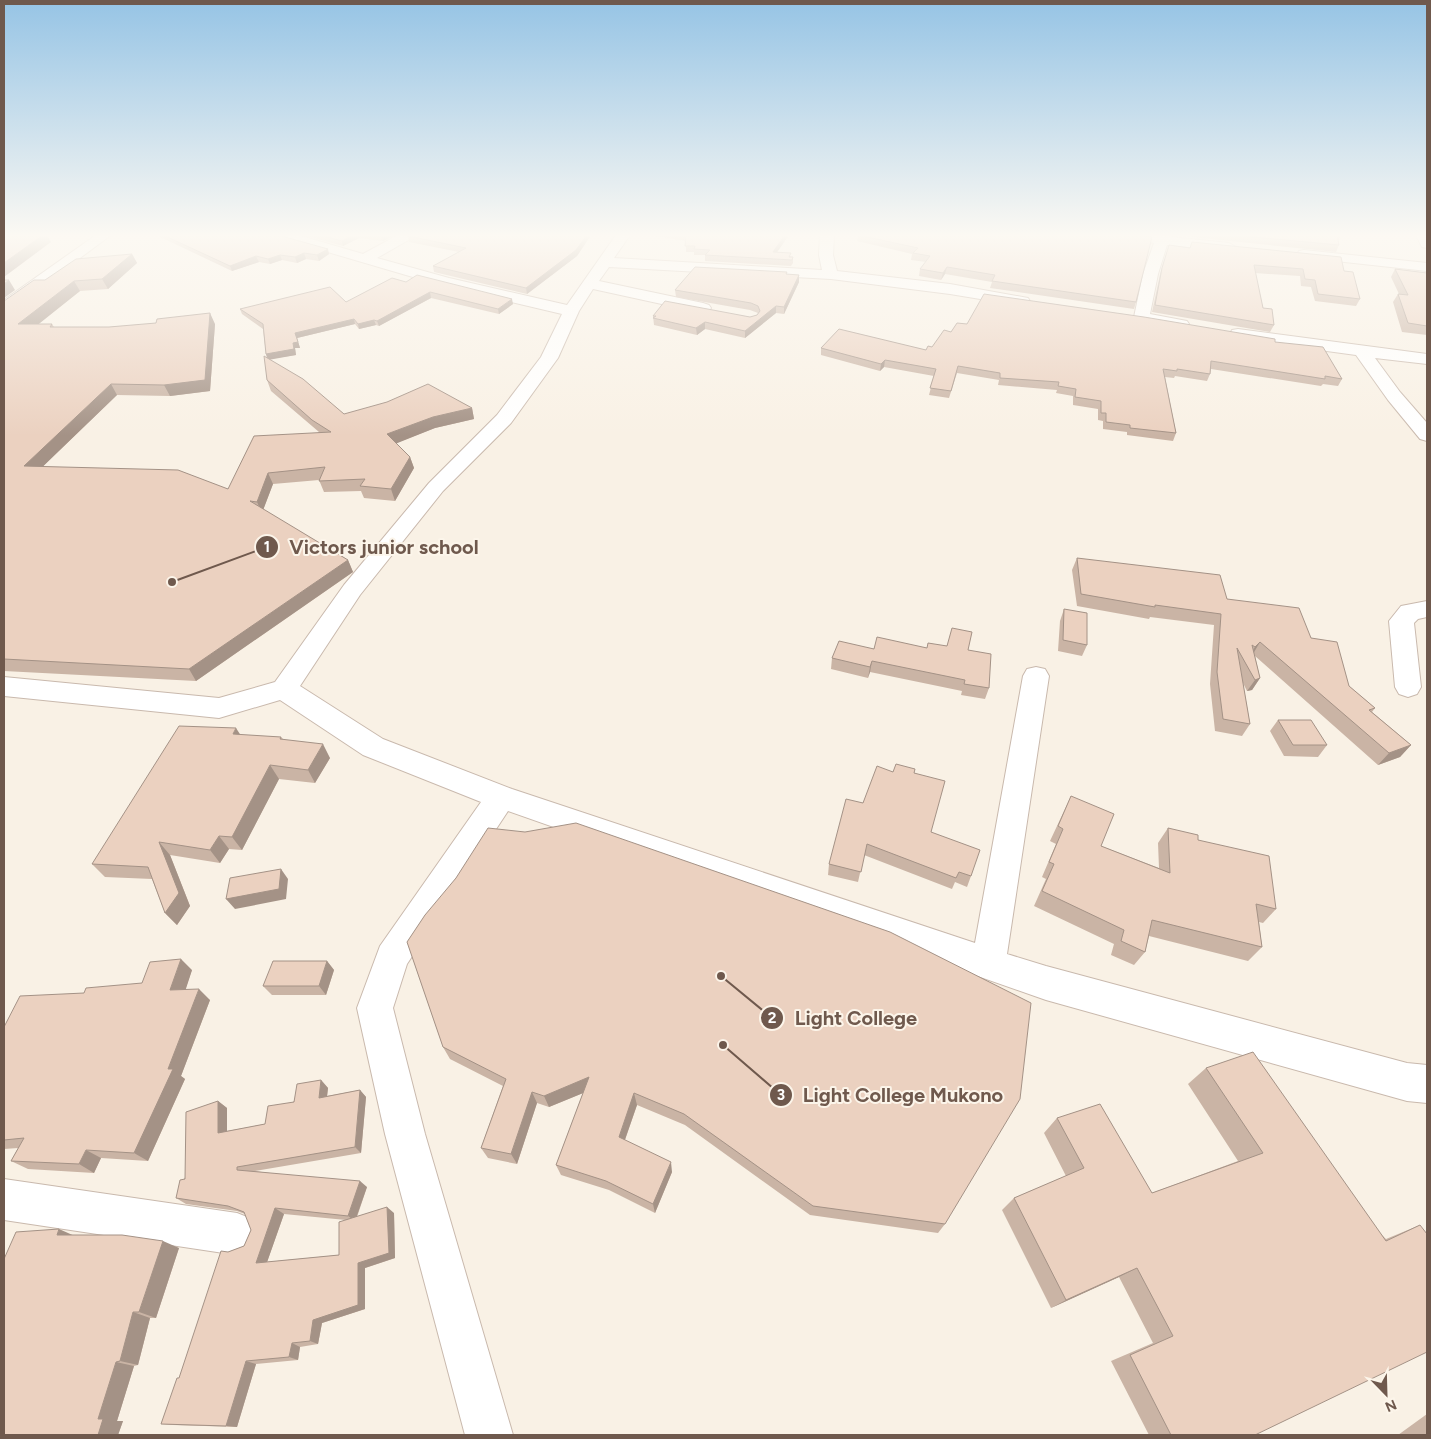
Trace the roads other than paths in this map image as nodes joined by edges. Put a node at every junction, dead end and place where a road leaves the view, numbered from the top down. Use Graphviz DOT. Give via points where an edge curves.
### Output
graph roads {
  1 [pos="533,302"];
  2 [pos="577,302"];
  3 [pos="675,302"];
  4 [pos="1031,302"];
  5 [pos="1144,302"];
  6 [pos="1042,304"];
  7 [pos="571,311"];
  8 [pos="721,312"];
  9 [pos="1125,315"];
  10 [pos="1142,316"];
  11 [pos="1192,326"];
  12 [pos="1220,331"];
  13 [pos="1362,351"];
  14 [pos="1427,359"];
  15 [pos="1427,435"];
  16 [pos="1427,609"];
  17 [pos="1036,676"];
  18 [pos="4,687"];
  19 [pos="1408,687"];
  20 [pos="284,689"];
  21 [pos="501,798"];
  22 [pos="989,962"];
  23 [pos="1427,1084"];
  24 [pos="4,1199"];
  25 [pos="237,1234"];
  26 [pos="489,1435"];
  1 -- 7 [label="street"];
  2 -- 7 [label="street"];
  3 -- 8 [label="street"];
  4 -- 6 [label="street"];
  5 -- 10 [label="street"];
  7 -- 20 [label="street" via="549,358 504,419 436,488 352,590"];
  9 -- 10 [label="street"];
  10 -- 11 [label="street"];
  12 -- 13 [label="street"];
  13 -- 14 [label="street"];
  13 -- 15 [label="street"];
  16 -- 19 [label="street" via="1410,612 1401,621"];
  17 -- 22 [label="street"];
  18 -- 20 [label="street" via="219,708"];
  20 -- 21 [label="street" via="373,747"];
  21 -- 22 [label="street"];
  21 -- 26 [label="street" via="392,957 375,1008 405,1134"];
  22 -- 23 [label="street" via="1046,983 1408,1082"];
  24 -- 25 [label="street"];
}
